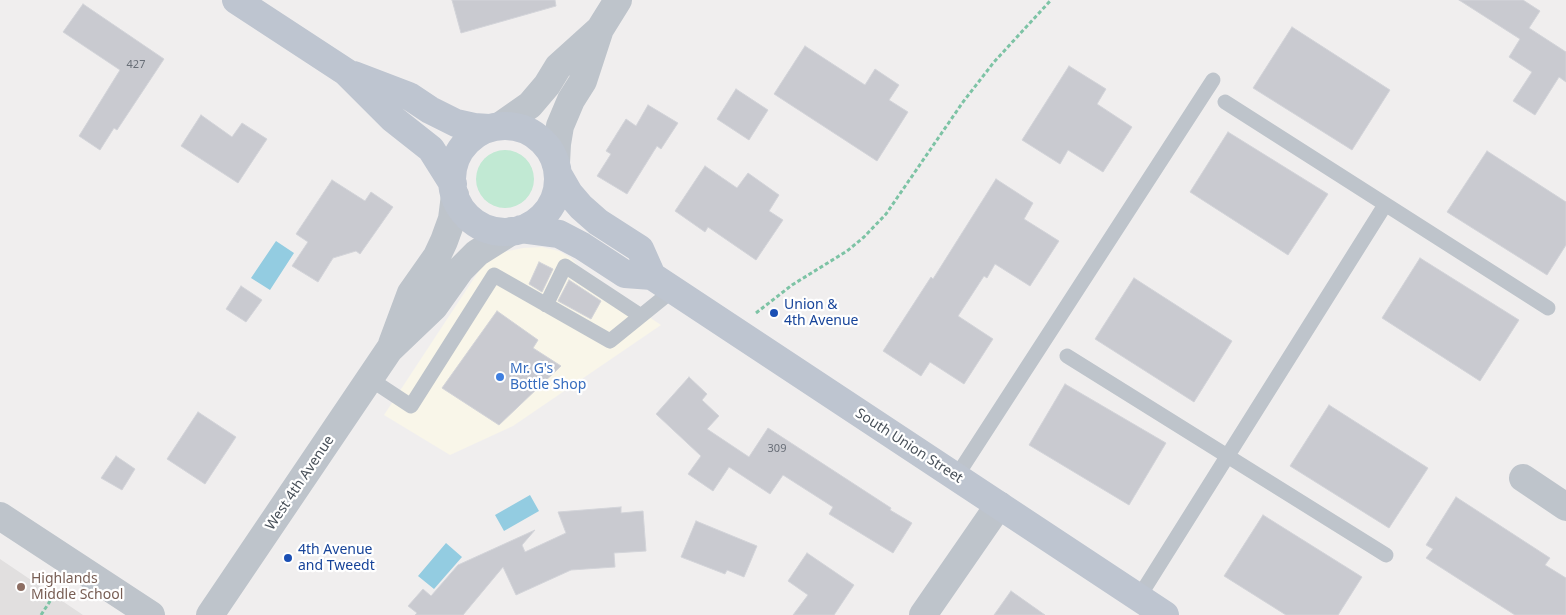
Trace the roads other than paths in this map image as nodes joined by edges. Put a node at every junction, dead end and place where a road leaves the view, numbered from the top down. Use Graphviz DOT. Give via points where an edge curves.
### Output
graph roads {
  1 [pos="236,0"];
  2 [pos="618,0"];
  3 [pos="600,29"];
  4 [pos="346,72"];
  5 [pos="1213,80"];
  6 [pos="1225,102"];
  7 [pos="495,127"];
  8 [pos="557,169"];
  9 [pos="454,190"];
  10 [pos="1385,204"];
  11 [pos="517,230"];
  12 [pos="663,283"];
  13 [pos="546,305"];
  14 [pos="1548,308"];
  15 [pos="641,316"];
  16 [pos="389,350"];
  17 [pos="1067,356"];
  18 [pos="370,378"];
  19 [pos="1227,456"];
  20 [pos="956,477"];
  21 [pos="1522,478"];
  22 [pos="999,505"];
  23 [pos="1566,507"];
  24 [pos="0,516"];
  25 [pos="1386,555"];
  26 [pos="1138,597"];
  27 [pos="151,615"];
  28 [pos="210,615"];
  29 [pos="924,615"];
  30 [pos="1166,615"];
  1 -- 4 [label="main road"];
  2 -- 3 [label="street"];
  3 -- 7 [label="street" via="558,67 530,105"];
  3 -- 8 [label="street" via="582,81 560,126"];
  4 -- 7 [label="main road" via="409,96 456,123 474,128"];
  4 -- 9 [label="main road" via="394,119 431,149"];
  5 -- 20 [label="lane"];
  6 -- 10 [label="lane"];
  7 -- 8 [label="main road" via="515,126 541,139 550,150"];
  7 -- 9 [label="main road" via="465,144 454,170"];
  8 -- 11 [label="main road" via="556,190 547,212 536,222"];
  8 -- 12 [label="main road" via="569,193 581,207 640,250"];
  9 -- 11 [label="main road" via="471,219 498,231"];
  9 -- 16 [label="street, West 4th Avenue" via="452,219 444,241 411,294"];
  10 -- 14 [label="lane"];
  10 -- 19 [label="lane"];
  11 -- 12 [label="main road, South Union Street" via="559,234 625,274"];
  11 -- 16 [label="street, West 4th Avenue" via="476,253 434,307"];
  12 -- 15 [label="lane"];
  12 -- 20 [label="main road, South Union Street"];
  13 -- 15 [label="lane" via="610,342"];
  13 -- 15 [label="lane" via="565,266"];
  13 -- 18 [label="lane" via="494,275 411,406"];
  16 -- 18 [label="street, West 4th Avenue"];
  17 -- 19 [label="lane"];
  18 -- 28 [label="street, West 4th Avenue"];
  19 -- 25 [label="lane"];
  19 -- 26 [label="lane"];
  20 -- 22 [label="main road, South Union Street"];
  21 -- 23 [label="street"];
  22 -- 26 [label="main road, South Union Street"];
  22 -- 29 [label="street"];
  24 -- 27 [label="street"];
  26 -- 30 [label="main road, South Union Street"];
}
